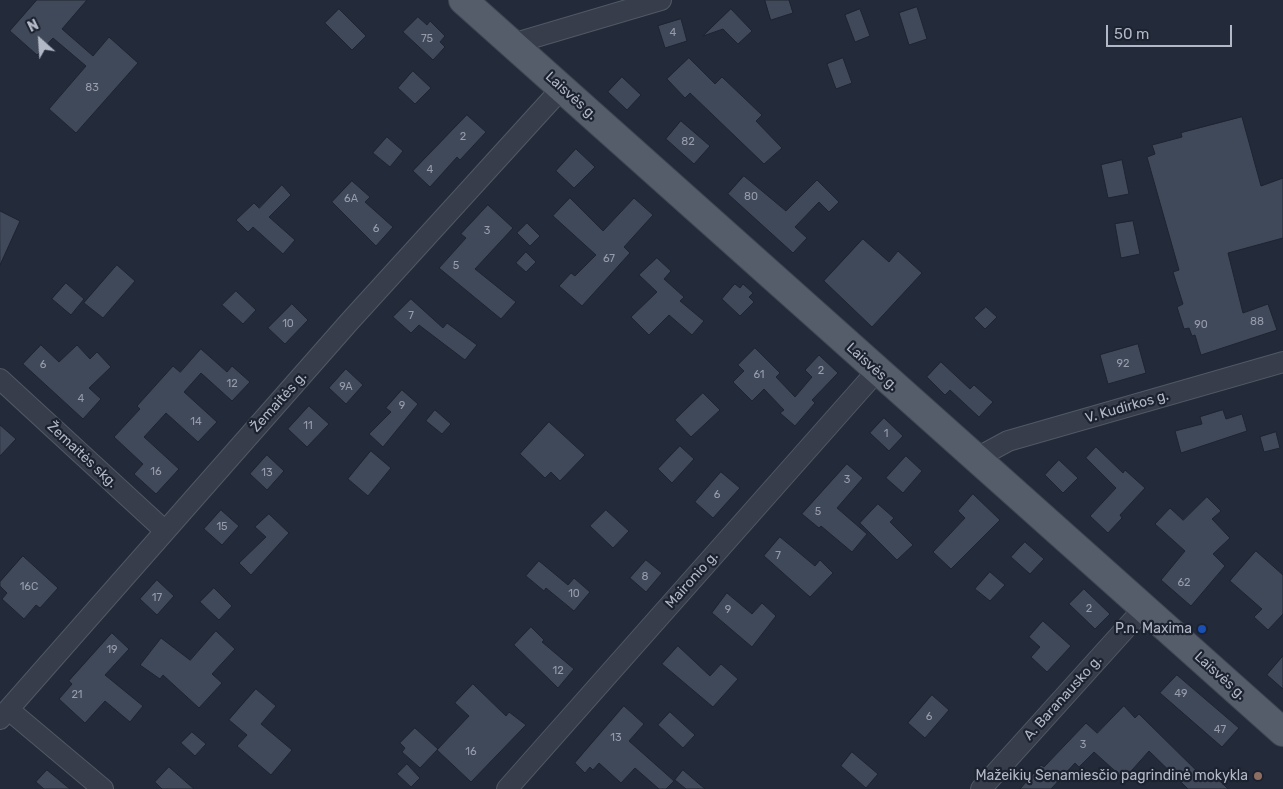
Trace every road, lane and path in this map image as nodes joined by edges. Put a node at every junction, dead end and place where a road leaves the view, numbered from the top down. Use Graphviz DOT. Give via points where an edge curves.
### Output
graph roads {
  1 [pos="463,0"];
  2 [pos="661,0"];
  3 [pos="512,44"];
  4 [pos="562,88"];
  5 [pos="1283,362"];
  6 [pos="877,371"];
  7 [pos="0,379"];
  8 [pos="975,459"];
  9 [pos="164,530"];
  10 [pos="1145,607"];
  11 [pos="4,714"];
  12 [pos="1283,732"];
  13 [pos="104,789"];
  14 [pos="507,789"];
  15 [pos="981,789"];
  1 -- 3 [label="main road, Laisvės g."];
  2 -- 3 [label="street"];
  3 -- 4 [label="main road, Laisvės g."];
  4 -- 6 [label="main road, Laisvės g."];
  4 -- 9 [label="street, Žemaitės g."];
  5 -- 8 [label="street, V. Kudirkos g." via="1008,441"];
  6 -- 8 [label="main road, Laisvės g."];
  6 -- 14 [label="street, Maironio g."];
  7 -- 9 [label="street, Žemaitės skg."];
  8 -- 10 [label="main road, Laisvės g."];
  9 -- 11 [label="street, Žemaitės g."];
  10 -- 12 [label="main road, Laisvės g."];
  10 -- 15 [label="street, A. Baranausko g."];
  11 -- 13 [label="street"];
}
